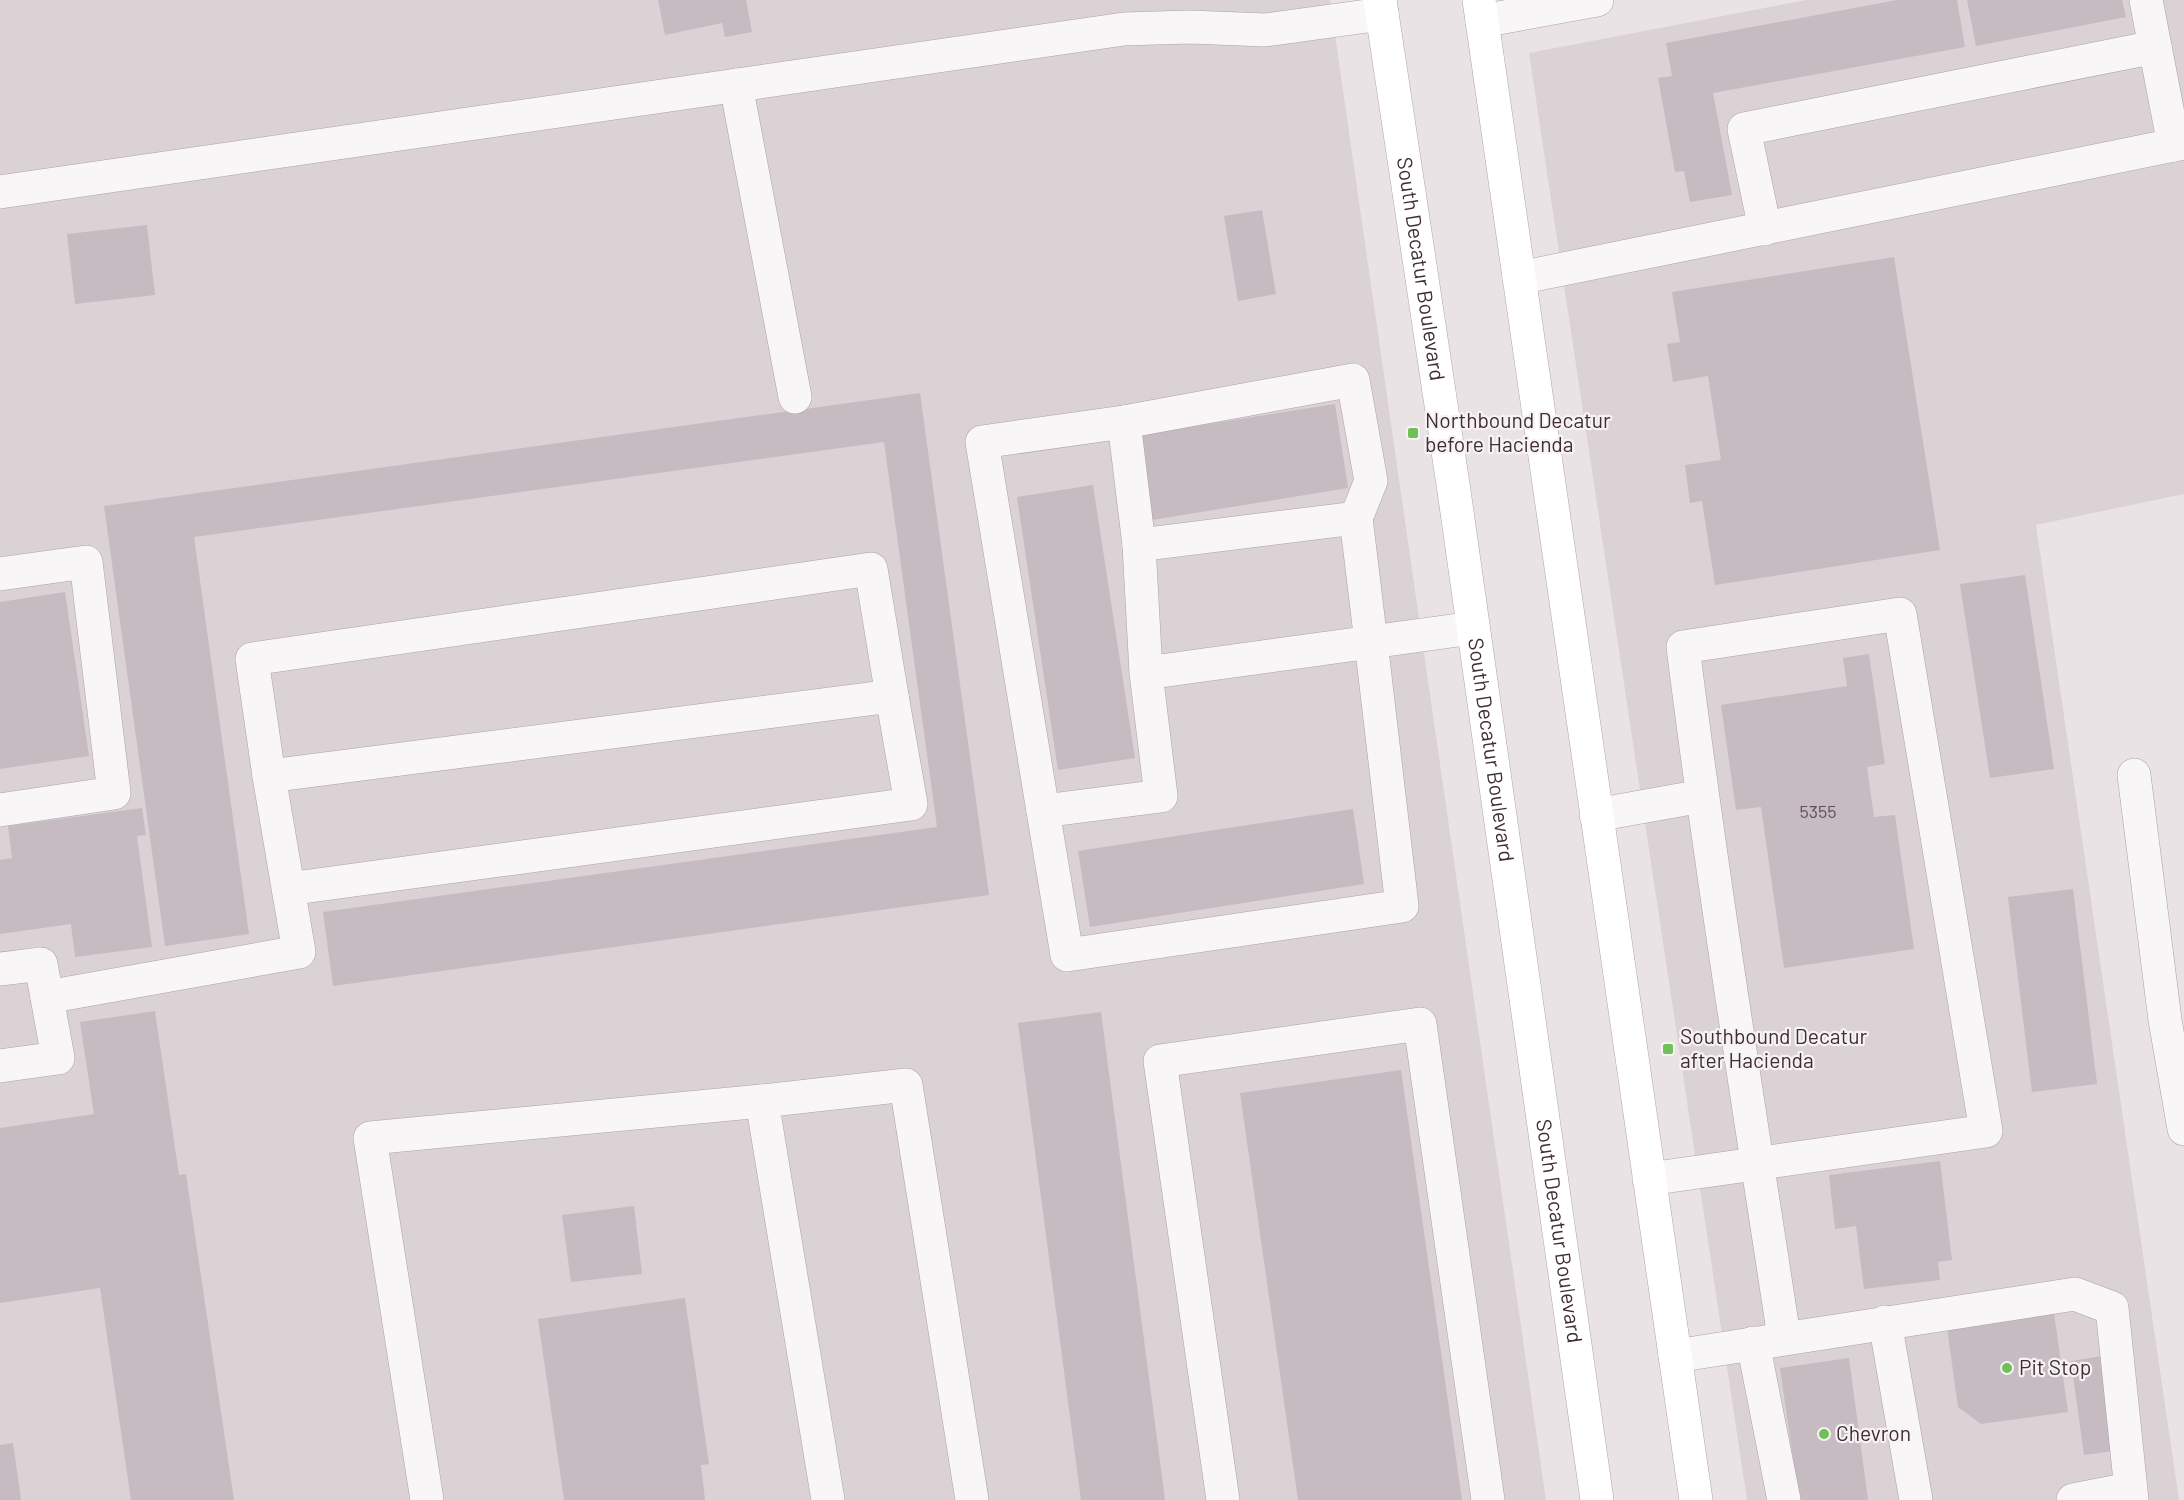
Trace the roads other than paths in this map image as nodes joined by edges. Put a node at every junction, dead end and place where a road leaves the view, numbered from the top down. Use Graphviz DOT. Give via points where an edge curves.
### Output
graph roads {
  1 [pos="1597,0"];
  2 [pos="2146,0"];
  3 [pos="1381,7"];
  4 [pos="1480,10"];
  5 [pos="2155,47"];
  6 [pos="736,85"];
  7 [pos="2179,144"];
  8 [pos="0,192"];
  9 [pos="1764,229"];
  10 [pos="1519,278"];
  11 [pos="795,397"];
  12 [pos="1124,422"];
  13 [pos="1356,518"];
  14 [pos="1139,545"];
  15 [pos="0,574"];
  16 [pos="1473,628"];
  17 [pos="1371,642"];
  18 [pos="1146,673"];
  19 [pos="892,696"];
  20 [pos="2134,775"];
  21 [pos="269,777"];
  22 [pos="1702,796"];
  23 [pos="0,810"];
  24 [pos="1043,811"];
  25 [pos="1596,815"];
  26 [pos="288,890"];
  27 [pos="0,969"];
  28 [pos="47,997"];
  29 [pos="2174,1019"];
  30 [pos="0,1066"];
  31 [pos="762,1101"];
  32 [pos="2184,1130"];
  33 [pos="1757,1165"];
  34 [pos="1649,1179"];
  35 [pos="1885,1322"];
  36 [pos="1769,1340"];
  37 [pos="1675,1356"];
  38 [pos="2131,1495"];
  39 [pos="427,1500"];
  40 [pos="828,1500"];
  41 [pos="972,1500"];
  42 [pos="1223,1500"];
  43 [pos="1488,1500"];
  44 [pos="1597,1500"];
  45 [pos="1696,1500"];
  46 [pos="1784,1500"];
  47 [pos="1916,1500"];
  48 [pos="2073,1500"];
  1 -- 4 [label="lane"];
  2 -- 5 [label="lane"];
  3 -- 6 [label="lane" via="1264,30 1124,29"];
  3 -- 16 [label="main road, South Decatur Boulevard"];
  4 -- 10 [label="main road"];
  5 -- 7 [label="lane"];
  5 -- 9 [label="lane" via="1744,129"];
  6 -- 8 [label="lane"];
  6 -- 11 [label="lane"];
  7 -- 9 [label="lane"];
  9 -- 10 [label="lane"];
  10 -- 25 [label="main road"];
  12 -- 13 [label="lane" via="1353,380 1371,481"];
  12 -- 14 [label="lane"];
  12 -- 24 [label="lane" via="982,442"];
  13 -- 14 [label="lane"];
  13 -- 17 [label="lane"];
  14 -- 18 [label="lane"];
  15 -- 23 [label="lane" via="86,562 114,793"];
  16 -- 17 [label="lane"];
  16 -- 44 [label="main road, South Decatur Boulevard"];
  17 -- 18 [label="lane"];
  17 -- 24 [label="lane" via="1402,906 1067,955"];
  18 -- 24 [label="lane" via="1161,796"];
  19 -- 21 [label="lane"];
  19 -- 21 [label="lane" via="871,569 252,659"];
  19 -- 26 [label="lane" via="911,804"];
  20 -- 29 [label="lane"];
  21 -- 26 [label="lane"];
  22 -- 25 [label="lane"];
  22 -- 33 [label="lane"];
  22 -- 33 [label="lane" via="1683,647 1900,614 1986,1131"];
  25 -- 34 [label="main road"];
  26 -- 28 [label="lane" via="299,952"];
  27 -- 28 [label="lane" via="41,964"];
  28 -- 30 [label="lane" via="58,1058"];
  29 -- 32 [label="lane"];
  31 -- 39 [label="lane" via="370,1138"];
  31 -- 40 [label="lane"];
  31 -- 41 [label="lane" via="906,1085"];
  33 -- 34 [label="lane"];
  33 -- 36 [label="lane"];
  34 -- 37 [label="main road"];
  35 -- 36 [label="lane"];
  35 -- 38 [label="lane" via="2075,1294 2112,1308"];
  35 -- 47 [label="lane"];
  36 -- 37 [label="lane"];
  36 -- 46 [label="lane"];
  37 -- 45 [label="main road"];
  38 -- 48 [label="lane"];
  42 -- 43 [label="lane" via="1160,1061 1420,1024"];
}
